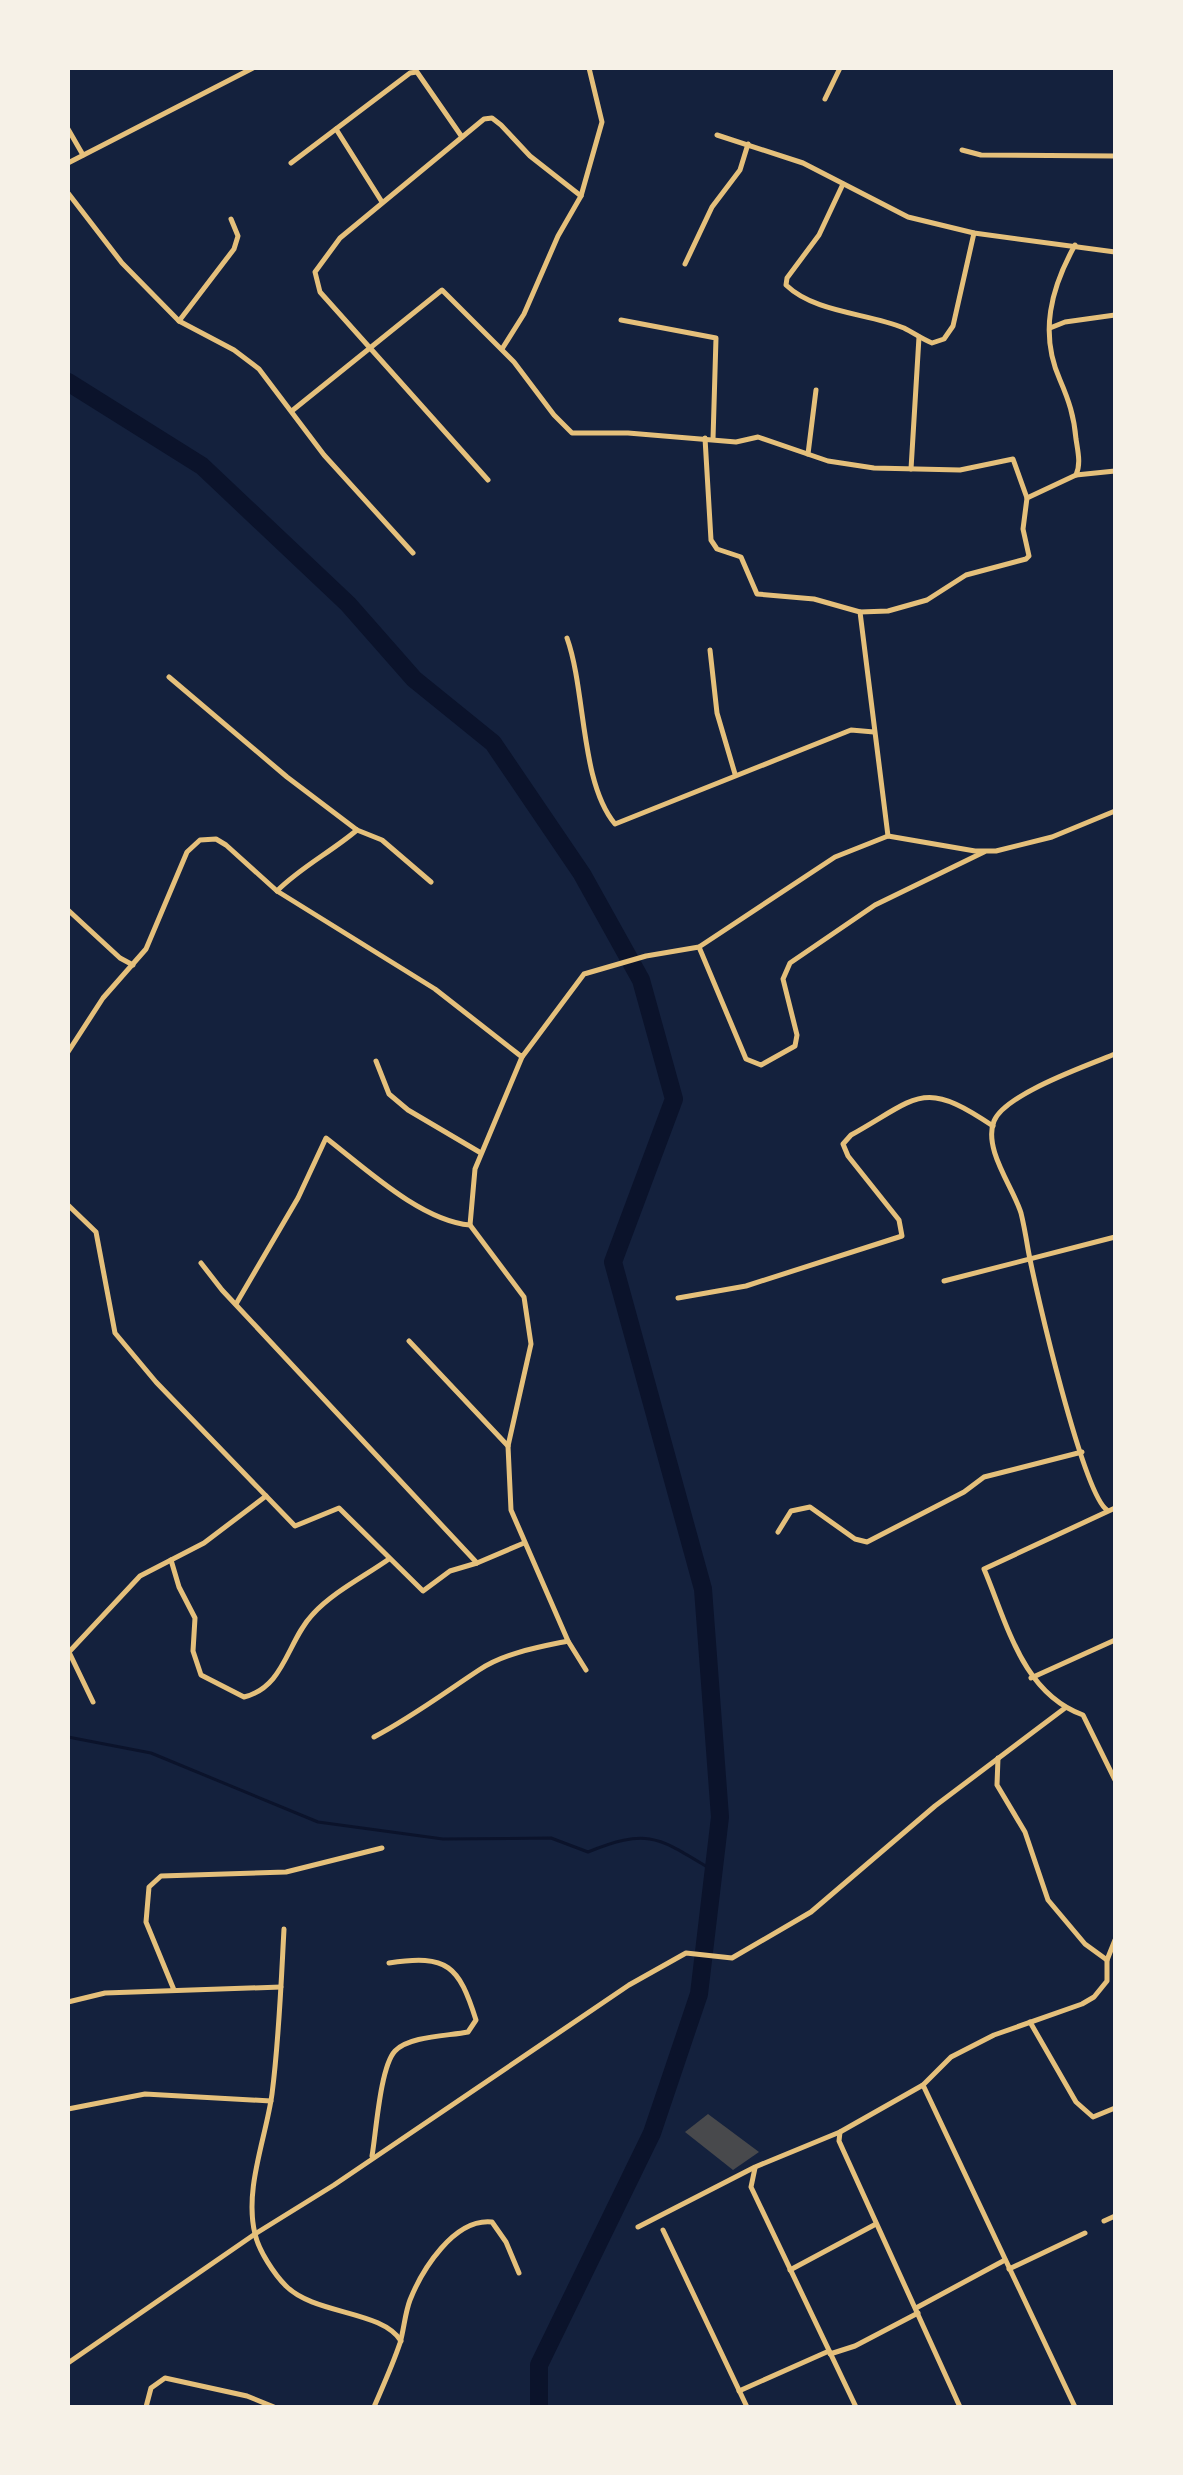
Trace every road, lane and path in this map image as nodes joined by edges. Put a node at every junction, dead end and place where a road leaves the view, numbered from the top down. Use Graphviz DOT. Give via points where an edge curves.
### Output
graph roads {
  1 [pos="253,68"];
  2 [pos="589,68"];
  3 [pos="840,68"];
  4 [pos="825,99"];
  5 [pos="68,129"];
  6 [pos="336,129"];
  7 [pos="717,135"];
  8 [pos="462,137"];
  9 [pos="748,144"];
  10 [pos="962,150"];
  11 [pos="83,155"];
  12 [pos="1115,156"];
  13 [pos="68,163"];
  14 [pos="291,163"];
  15 [pos="843,184"];
  16 [pos="68,193"];
  17 [pos="581,196"];
  18 [pos="382,202"];
  19 [pos="231,219"];
  20 [pos="974,233"];
  21 [pos="1075,245"];
  22 [pos="1115,252"];
  23 [pos="685,264"];
  24 [pos="1115,315"];
  25 [pos="621,320"];
  26 [pos="179,321"];
  27 [pos="1050,328"];
  28 [pos="919,337"];
  29 [pos="371,347"];
  30 [pos="502,349"];
  31 [pos="816,390"];
  32 [pos="293,410"];
  33 [pos="705,438"];
  34 [pos="713,439"];
  35 [pos="808,454"];
  36 [pos="1079,467"];
  37 [pos="911,469"];
  38 [pos="1115,471"];
  39 [pos="1076,475"];
  40 [pos="1088,475"];
  41 [pos="488,480"];
  42 [pos="1027,498"];
  43 [pos="413,553"];
  44 [pos="860,612"];
  45 [pos="567,638"];
  46 [pos="710,650"];
  47 [pos="169,677"];
  48 [pos="874,732"];
  49 [pos="735,774"];
  50 [pos="1115,811"];
  51 [pos="357,830"];
  52 [pos="888,836"];
  53 [pos="984,852"];
  54 [pos="431,882"];
  55 [pos="277,891"];
  56 [pos="68,910"];
  57 [pos="699,947"];
  58 [pos="133,965"];
  59 [pos="68,1052"];
  60 [pos="1115,1054"];
  61 [pos="522,1057"];
  62 [pos="376,1061"];
  63 [pos="993,1126"];
  64 [pos="481,1153"];
  65 [pos="68,1205"];
  66 [pos="470,1225"];
  67 [pos="1115,1237"];
  68 [pos="1029,1258"];
  69 [pos="201,1263"];
  70 [pos="944,1281"];
  71 [pos="678,1298"];
  72 [pos="236,1304"];
  73 [pos="409,1341"];
  74 [pos="508,1446"];
  75 [pos="1082,1452"];
  76 [pos="266,1496"];
  77 [pos="1115,1508"];
  78 [pos="1107,1510"];
  79 [pos="778,1532"];
  80 [pos="524,1543"];
  81 [pos="389,1559"];
  82 [pos="171,1560"];
  83 [pos="477,1563"];
  84 [pos="1115,1640"];
  85 [pos="568,1641"];
  86 [pos="68,1650"];
  87 [pos="586,1670"];
  88 [pos="1031,1678"];
  89 [pos="93,1702"];
  90 [pos="1065,1708"];
  91 [pos="374,1737"];
  92 [pos="998,1756"];
  93 [pos="1115,1780"];
  94 [pos="382,1848"];
  95 [pos="284,1929"];
  96 [pos="1115,1940"];
  97 [pos="1107,1960"];
  98 [pos="389,1963"];
  99 [pos="281,1987"];
  100 [pos="174,1990"];
  101 [pos="68,2002"];
  102 [pos="1030,2022"];
  103 [pos="923,2085"];
  104 [pos="271,2101"];
  105 [pos="1115,2108"];
  106 [pos="68,2109"];
  107 [pos="840,2132"];
  108 [pos="371,2157"];
  109 [pos="755,2167"];
  110 [pos="1115,2216"];
  111 [pos="1104,2221"];
  112 [pos="876,2224"];
  113 [pos="638,2227"];
  114 [pos="663,2230"];
  115 [pos="1085,2233"];
  116 [pos="255,2234"];
  117 [pos="1005,2260"];
  118 [pos="1009,2269"];
  119 [pos="790,2270"];
  120 [pos="519,2273"];
  121 [pos="917,2310"];
  122 [pos="401,2341"];
  123 [pos="829,2353"];
  124 [pos="68,2363"];
  125 [pos="739,2391"];
  126 [pos="146,2407"];
  127 [pos="274,2407"];
  128 [pos="374,2407"];
  129 [pos="747,2407"];
  130 [pos="856,2407"];
  131 [pos="960,2407"];
  132 [pos="1075,2407"];
  1 -- 11 [label="street"];
  2 -- 17 [label="street" via="602,122"];
  3 -- 4 [label="street"];
  5 -- 11 [label="street"];
  6 -- 8 [label="street" via="417,72"];
  6 -- 14 [label="street"];
  6 -- 18 [label="street"];
  7 -- 9 [label="street"];
  8 -- 17 [label="street" via="492,118"];
  8 -- 18 [label="street"];
  9 -- 15 [label="street"];
  9 -- 23 [label="street" via="740,170 712,207"];
  10 -- 12 [label="street" via="981,155"];
  11 -- 13 [label="street"];
  15 -- 20 [label="street" via="908,217"];
  15 -- 28 [label="street" via="827,221 786,285 815,302"];
  16 -- 26 [label="street" via="122,263"];
  17 -- 30 [label="street"];
  18 -- 29 [label="street" via="340,238 315,272 320,292"];
  19 -- 26 [label="street" via="238,236 234,249"];
  20 -- 21 [label="street"];
  20 -- 28 [label="street" via="953,326 944,339 932,343"];
  21 -- 22 [label="street"];
  21 -- 27 [label="street" via="1055,284"];
  24 -- 27 [label="street"];
  25 -- 34 [label="street" via="716,338"];
  26 -- 32 [label="street" via="259,369"];
  27 -- 36 [label="street" via="1056,368 1072,404"];
  28 -- 37 [label="street"];
  29 -- 30 [label="street" via="442,290"];
  29 -- 32 [label="street"];
  29 -- 41 [label="street"];
  30 -- 33 [label="street" via="567,431"];
  31 -- 35 [label="street"];
  32 -- 43 [label="street" via="324,455"];
  33 -- 34 [label="street"];
  33 -- 44 [label="street" via="711,540 717,549 741,557 757,594 814,599"];
  34 -- 35 [label="street" via="764,438"];
  35 -- 37 [label="street" via="849,465"];
  36 -- 39 [label="street"];
  36 -- 40 [label="street"];
  37 -- 42 [label="street" via="960,470 1013,459"];
  38 -- 40 [label="street"];
  39 -- 40 [label="street"];
  39 -- 42 [label="street"];
  42 -- 44 [label="street" via="1023,529 1029,556 966,575 927,600"];
  44 -- 48 [label="street"];
  45 -- 49 [label="street" via="576,665 584,737 605,809 615,824"];
  46 -- 49 [label="street" via="717,713"];
  47 -- 51 [label="street"];
  48 -- 49 [label="street" via="851,730"];
  48 -- 52 [label="street"];
  50 -- 53 [label="street" via="1052,837"];
  51 -- 54 [label="street" via="382,840"];
  51 -- 55 [label="street"];
  52 -- 53 [label="street"];
  52 -- 57 [label="street" via="835,857"];
  53 -- 57 [label="street" via="888,898 790,963 783,979 795,1046 761,1065 746,1059"];
  55 -- 58 [label="street" via="216,839 193,844 146,949"];
  55 -- 61 [label="street" via="423,981"];
  56 -- 58 [label="street"];
  57 -- 61 [label="street" via="646,956 581,977"];
  58 -- 59 [label="street" via="103,998"];
  60 -- 63 [label="street" via="1022,1097 998,1115"];
  61 -- 64 [label="street"];
  62 -- 64 [label="street" via="389,1094"];
  63 -- 68 [label="street" via="997,1156 1021,1215"];
  63 -- 71 [label="street" via="953,1100 916,1099 843,1144 899,1220 902,1236 746,1286"];
  64 -- 66 [label="street"];
  65 -- 76 [label="street" via="96,1232 115,1333"];
  66 -- 72 [label="street" via="448,1223 421,1207 326,1138"];
  66 -- 74 [label="street" via="524,1297 531,1344"];
  67 -- 68 [label="street"];
  68 -- 70 [label="street"];
  68 -- 75 [label="street"];
  69 -- 72 [label="street"];
  72 -- 83 [label="street"];
  73 -- 74 [label="street"];
  74 -- 80 [label="street" via="511,1510"];
  75 -- 78 [label="street"];
  75 -- 79 [label="street" via="984,1477 867,1542 810,1507 791,1511"];
  76 -- 81 [label="street" via="295,1526 339,1508"];
  76 -- 82 [label="street" via="204,1543"];
  77 -- 78 [label="street"];
  78 -- 88 [label="street" via="984,1569"];
  80 -- 83 [label="street"];
  80 -- 85 [label="street"];
  81 -- 82 [label="street" via="313,1614 275,1677 260,1693 244,1697 201,1675 193,1651 195,1618"];
  81 -- 83 [label="street" via="423,1591 450,1571"];
  82 -- 86 [label="street" via="140,1576"];
  84 -- 88 [label="street"];
  85 -- 87 [label="street"];
  85 -- 91 [label="street" via="478,1670"];
  86 -- 89 [label="street"];
  88 -- 90 [label="street"];
  90 -- 92 [label="street"];
  90 -- 93 [label="street" via="1083,1715"];
  92 -- 97 [label="street" via="997,1785 1025,1832 1048,1900 1085,1944"];
  92 -- 108 [label="street" via="811,1912 732,1958 686,1953 629,1985"];
  94 -- 100 [label="street" via="286,1872 161,1876 149,1887 146,1922"];
  95 -- 99 [label="street"];
  96 -- 97 [label="street"];
  97 -- 102 [label="street" via="1107,1981 1094,1997"];
  98 -- 108 [label="street" via="419,1959 457,1972 476,2020 468,2032 395,2051"];
  99 -- 100 [label="street"];
  99 -- 104 [label="street"];
  100 -- 101 [label="street" via="105,1993"];
  102 -- 103 [label="street" via="951,2057"];
  102 -- 105 [label="street" via="1076,2102 1093,2117"];
  103 -- 107 [label="street"];
  103 -- 117 [label="street"];
  104 -- 106 [label="street" via="145,2094"];
  104 -- 116 [label="street" via="257,2168"];
  107 -- 109 [label="street"];
  107 -- 112 [label="street" via="839,2141"];
  108 -- 116 [label="street"];
  109 -- 113 [label="street"];
  109 -- 119 [label="street" via="751,2187"];
  110 -- 111 [label="street"];
  112 -- 119 [label="street"];
  112 -- 121 [label="street"];
  114 -- 125 [label="street"];
  115 -- 118 [label="street"];
  116 -- 122 [label="street" via="293,2292 377,2323"];
  116 -- 124 [label="street"];
  117 -- 118 [label="street"];
  117 -- 121 [label="street"];
  118 -- 132 [label="street"];
  119 -- 123 [label="street"];
  120 -- 122 [label="street" via="497,2225 485,2221 465,2228 424,2271 409,2303"];
  121 -- 123 [label="street" via="855,2346"];
  121 -- 131 [label="street"];
  122 -- 128 [label="street"];
  123 -- 125 [label="street"];
  123 -- 130 [label="street"];
  125 -- 129 [label="street"];
  126 -- 127 [label="street" via="151,2388 165,2378"];
}
